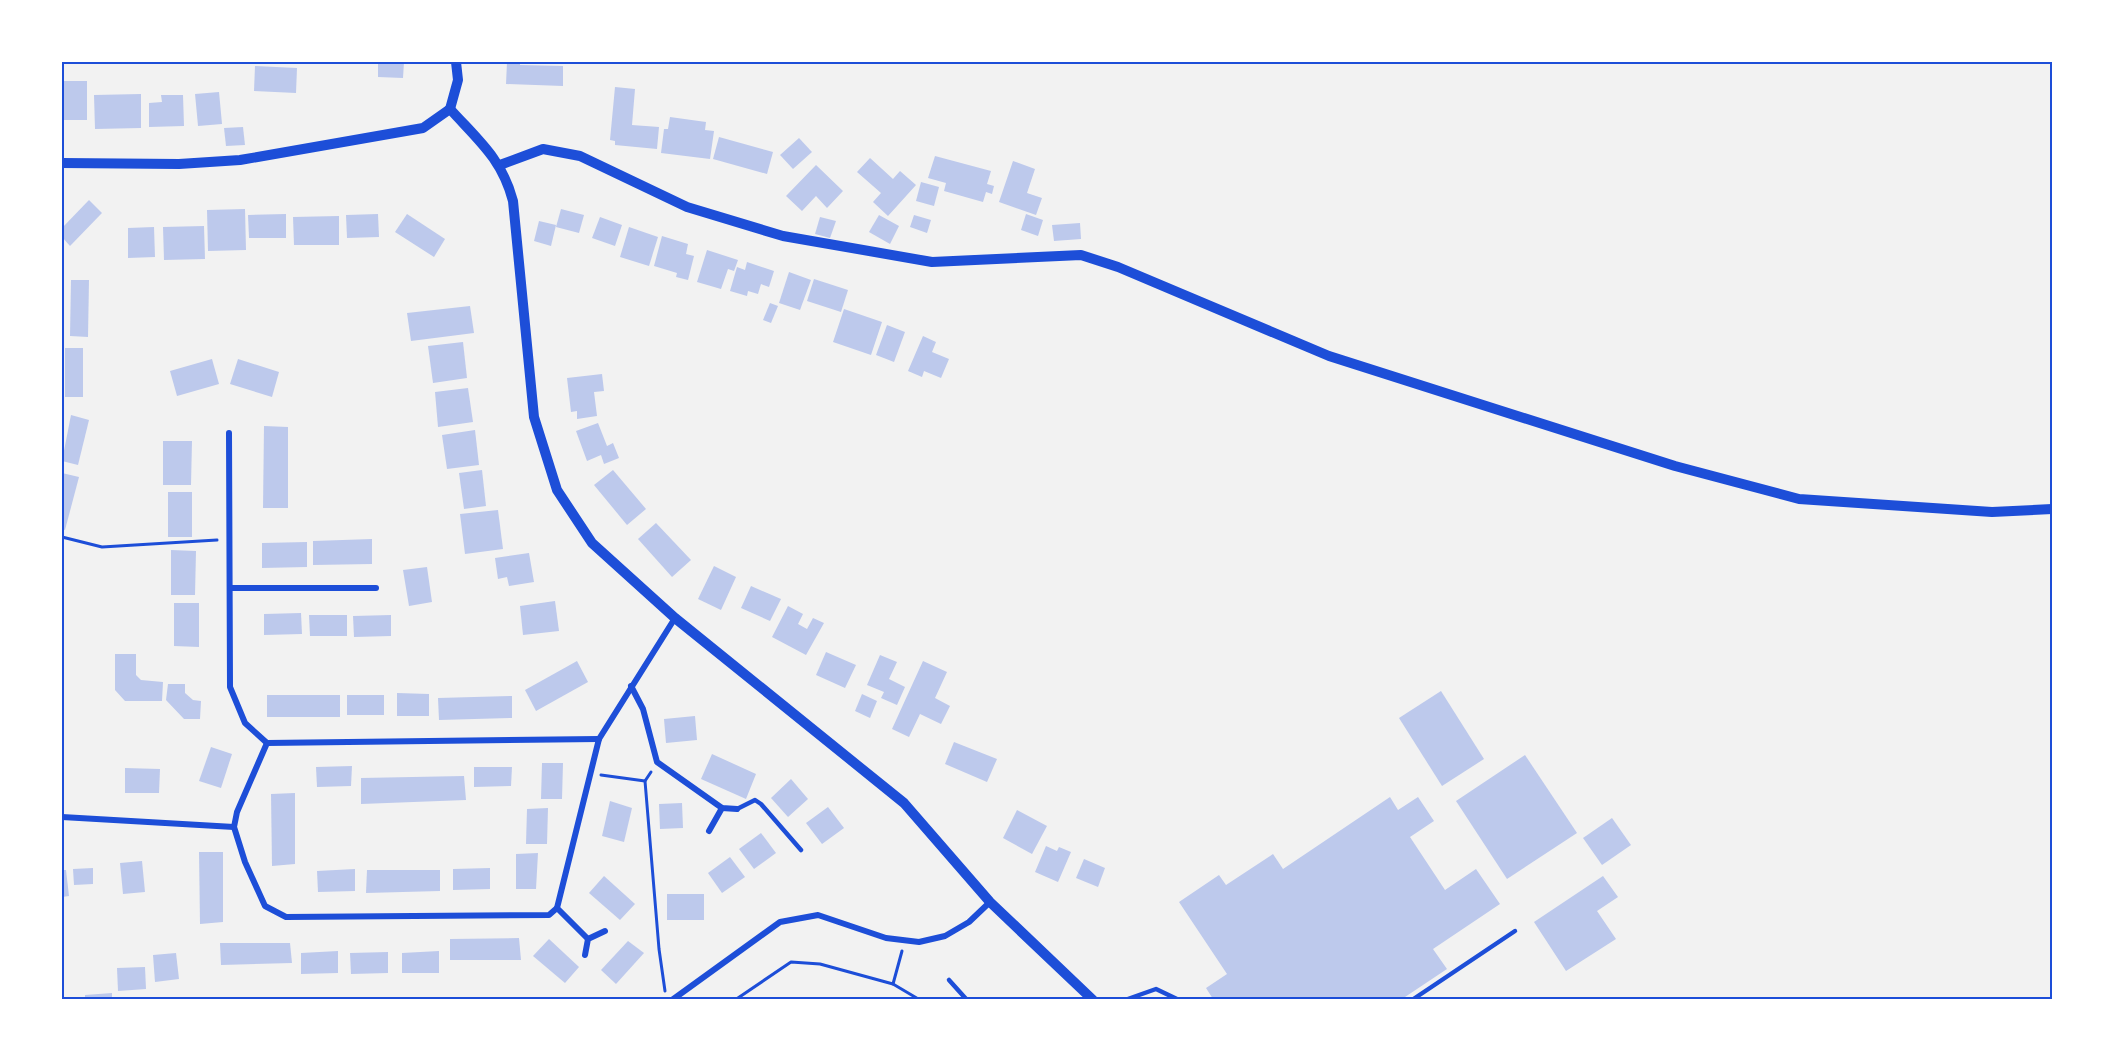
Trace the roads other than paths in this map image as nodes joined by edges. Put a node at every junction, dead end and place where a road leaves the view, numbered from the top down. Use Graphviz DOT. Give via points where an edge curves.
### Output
graph roads {
  1 [pos="456,62"];
  2 [pos="450,109"];
  3 [pos="62,163"];
  4 [pos="500,165"];
  5 [pos="229,432"];
  6 [pos="2052,509"];
  7 [pos="231,588"];
  8 [pos="376,588"];
  9 [pos="675,618"];
  10 [pos="631,686"];
  11 [pos="599,739"];
  12 [pos="267,743"];
  13 [pos="722,808"];
  14 [pos="737,809"];
  15 [pos="62,817"];
  16 [pos="234,828"];
  17 [pos="709,831"];
  18 [pos="801,850"];
  19 [pos="990,902"];
  20 [pos="557,908"];
  21 [pos="605,931"];
  22 [pos="1515,931"];
  23 [pos="588,939"];
  24 [pos="585,954"];
  25 [pos="950,980"];
  26 [pos="672,999"];
  27 [pos="967,999"];
  28 [pos="1093,999"];
  29 [pos="1125,999"];
  30 [pos="1179,999"];
  31 [pos="1412,999"];
  1 -- 2 [label="street" via="458,80"];
  2 -- 3 [label="street" via="423,128 240,160"];
  2 -- 4 [label="street"];
  4 -- 6 [label="street" via="543,149 580,156 687,207 783,236 932,262 1081,255 1329,356 1675,466 1799,499 1992,512"];
  4 -- 9 [label="street" via="513,201 534,417 557,490 592,543"];
  5 -- 7 [label="street"];
  7 -- 8 [label="street"];
  7 -- 12 [label="street" via="230,687 245,723"];
  9 -- 10 [label="street"];
  9 -- 19 [label="street" via="904,803"];
  10 -- 11 [label="street"];
  10 -- 13 [label="street" via="643,709 657,762"];
  11 -- 12 [label="street"];
  11 -- 20 [label="street"];
  12 -- 16 [label="street"];
  13 -- 14 [label="street"];
  13 -- 17 [label="street"];
  14 -- 18 [label="lane" via="755,800"];
  15 -- 16 [label="street"];
  16 -- 20 [label="street" via="265,906 286,917 549,915"];
  19 -- 26 [label="street" via="945,936 919,942 886,938 818,915 780,922"];
  19 -- 28 [label="street"];
  20 -- 23 [label="street"];
  21 -- 23 [label="street"];
  22 -- 31 [label="lane"];
  23 -- 24 [label="street"];
  25 -- 27 [label="lane"];
  29 -- 30 [label="lane" via="1156,989"];
}
